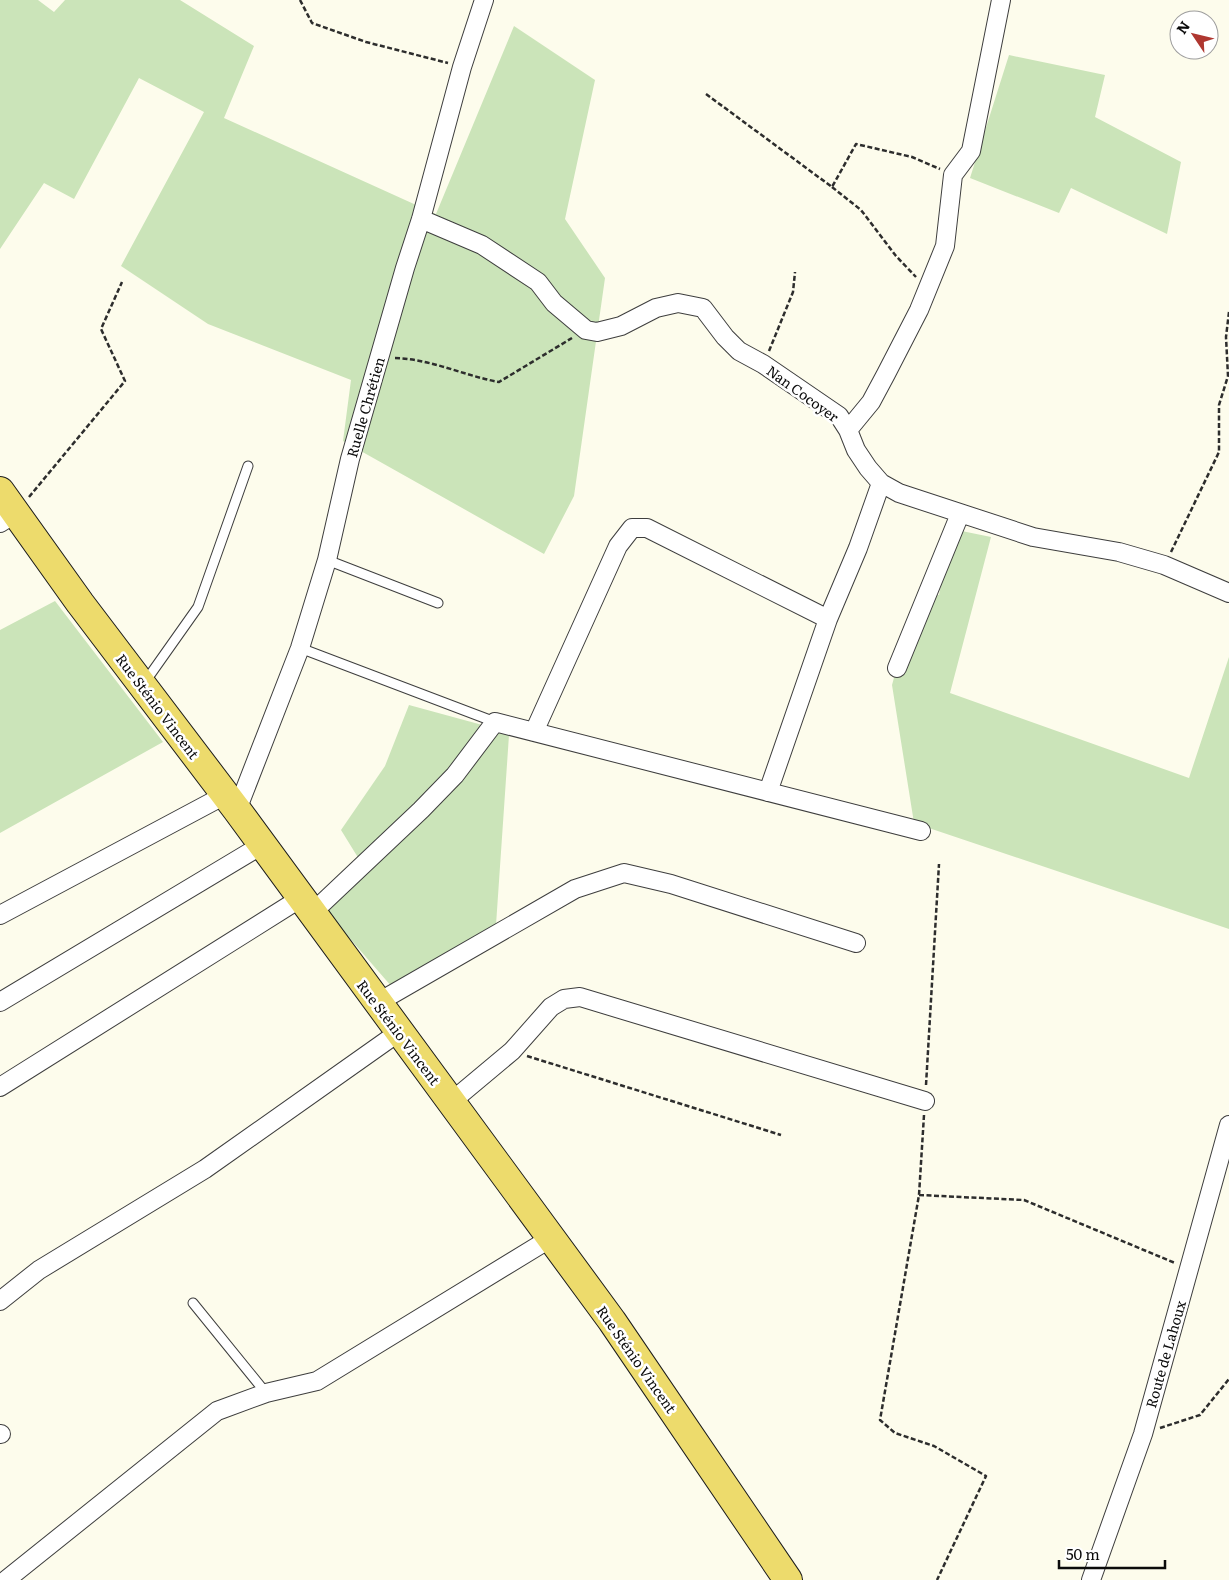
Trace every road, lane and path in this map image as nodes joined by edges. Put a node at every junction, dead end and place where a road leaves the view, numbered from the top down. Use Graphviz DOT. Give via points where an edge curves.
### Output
graph roads {
  1 [pos="300,0"];
  2 [pos="484,0"];
  3 [pos="1001,0"];
  4 [pos="462,67"];
  5 [pos="706,94"];
  6 [pos="953,175"];
  7 [pos="832,187"];
  8 [pos="421,219"];
  9 [pos="795,272"];
  10 [pos="122,282"];
  11 [pos="927,289"];
  12 [pos="1229,312"];
  13 [pos="586,330"];
  14 [pos="763,364"];
  15 [pos="376,368"];
  16 [pos="1228,376"];
  17 [pos="848,430"];
  18 [pos="248,466"];
  19 [pos="880,482"];
  20 [pos="0,491"];
  21 [pos="960,514"];
  22 [pos="8,518"];
  23 [pos="327,560"];
  24 [pos="1164,565"];
  25 [pos="1229,593"];
  26 [pos="438,603"];
  27 [pos="828,619"];
  28 [pos="300,648"];
  29 [pos="897,668"];
  30 [pos="142,686"];
  31 [pos="495,722"];
  32 [pos="534,732"];
  33 [pos="768,792"];
  34 [pos="231,802"];
  35 [pos="921,831"];
  36 [pos="262,845"];
  37 [pos="939,864"];
  38 [pos="307,906"];
  39 [pos="0,915"];
  40 [pos="856,943"];
  41 [pos="0,1002"];
  42 [pos="377,1003"];
  43 [pos="399,1032"];
  44 [pos="512,1051"];
  45 [pos="0,1087"];
  46 [pos="451,1102"];
  47 [pos="925,1102"];
  48 [pos="1229,1125"];
  49 [pos="781,1135"];
  50 [pos="919,1195"];
  51 [pos="551,1238"];
  52 [pos="1189,1268"];
  53 [pos="0,1301"];
  54 [pos="193,1304"];
  55 [pos="1229,1379"];
  56 [pos="266,1393"];
  57 [pos="1143,1434"];
  58 [pos="6,1580"];
  59 [pos="788,1580"];
  60 [pos="937,1580"];
  61 [pos="1091,1580"];
  1 -- 4 [label="path" via="312,23 366,42"];
  2 -- 4 [label="street, Ruelle Chrétien"];
  3 -- 6 [label="street" via="971,151"];
  4 -- 8 [label="street, Ruelle Chrétien"];
  5 -- 7 [label="path"];
  6 -- 7 [label="path" via="912,157 856,144"];
  6 -- 11 [label="street" via="945,246"];
  7 -- 11 [label="path" via="861,210 896,256"];
  8 -- 13 [label="street" via="482,245 538,282 554,303"];
  8 -- 15 [label="street, Ruelle Chrétien"];
  9 -- 14 [label="path" via="793,292"];
  10 -- 22 [label="path" via="101,329 125,381"];
  11 -- 17 [label="street" via="871,402"];
  12 -- 16 [label="path" via="1226,337"];
  13 -- 14 [label="street, Nan Cocoyer" via="597,332 621,326 656,308 678,303 694,306 703,308 738,351"];
  13 -- 15 [label="path" via="500,382 476,378 420,360 396,358"];
  14 -- 17 [label="street, Nan Cocoyer" via="839,416"];
  15 -- 23 [label="street, Ruelle Chrétien" via="350,459"];
  16 -- 24 [label="path" via="1219,405 1219,452"];
  17 -- 19 [label="street, Nan Cocoyer" via="856,450"];
  18 -- 30 [label="lane" via="198,608"];
  19 -- 21 [label="street, Nan Cocoyer" via="899,493"];
  19 -- 27 [label="street" via="858,548"];
  20 -- 22 [label="main road, Rue Sténio Vincent"];
  21 -- 24 [label="street, Nan Cocoyer" via="1033,537 1119,552"];
  21 -- 29 [label="street"];
  22 -- 30 [label="main road, Rue Sténio Vincent"];
  23 -- 26 [label="lane"];
  23 -- 28 [label="street, Ruelle Chrétien"];
  24 -- 25 [label="street, Nan Cocoyer"];
  27 -- 32 [label="street" via="647,528 632,528 618,546"];
  27 -- 33 [label="street"];
  28 -- 31 [label="lane"];
  28 -- 34 [label="street, Ruelle Chrétien"];
  30 -- 34 [label="main road, Rue Sténio Vincent"];
  31 -- 32 [label="street"];
  31 -- 38 [label="street" via="448,782 421,810"];
  32 -- 33 [label="street"];
  33 -- 35 [label="street"];
  34 -- 36 [label="main road, Rue Sténio Vincent"];
  34 -- 39 [label="street"];
  36 -- 38 [label="main road, Rue Sténio Vincent"];
  36 -- 41 [label="street"];
  37 -- 47 [label="path"];
  38 -- 42 [label="main road, Rue Sténio Vincent"];
  38 -- 45 [label="street"];
  40 -- 42 [label="street" via="672,884 624,874 575,889"];
  42 -- 43 [label="main road, Rue Sténio Vincent"];
  43 -- 46 [label="main road, Rue Sténio Vincent"];
  43 -- 53 [label="street" via="205,1169 39,1270"];
  44 -- 46 [label="street"];
  44 -- 47 [label="street" via="551,1007 564,999 580,997"];
  44 -- 49 [label="path"];
  46 -- 51 [label="main road, Rue Sténio Vincent"];
  47 -- 50 [label="path"];
  48 -- 52 [label="street, Route de Lahoux"];
  50 -- 52 [label="path" via="1024,1200"];
  50 -- 60 [label="path" via="880,1420 895,1433 934,1446 986,1476"];
  51 -- 56 [label="street" via="317,1381"];
  51 -- 59 [label="main road, Rue Sténio Vincent" via="618,1329"];
  52 -- 57 [label="street, Route de Lahoux"];
  54 -- 56 [label="lane"];
  55 -- 57 [label="path" via="1200,1414"];
  56 -- 58 [label="street" via="217,1411"];
  57 -- 61 [label="street, Route de Lahoux"];
}
